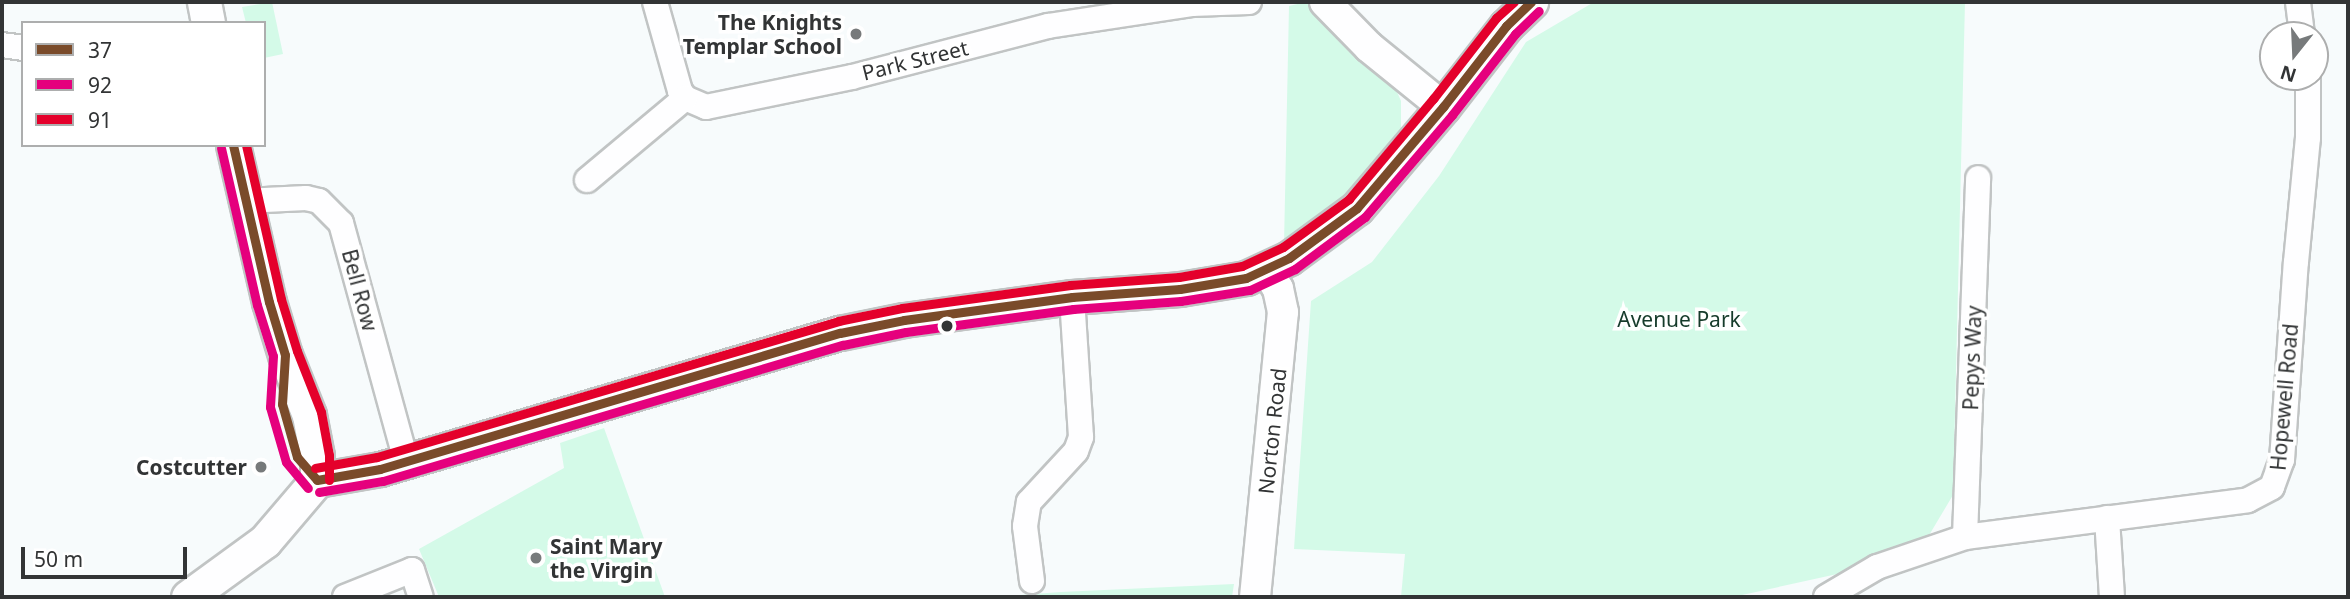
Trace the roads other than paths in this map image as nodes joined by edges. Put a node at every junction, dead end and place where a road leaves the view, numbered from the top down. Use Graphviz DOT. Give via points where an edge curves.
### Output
graph roads {
  1 [pos="204,2"];
  2 [pos="655,2"];
  3 [pos="1249,2"];
  4 [pos="1325,2"];
  5 [pos="1531,2"];
  6 [pos="2298,2"];
  7 [pos="208,21"];
  8 [pos="2300,21"];
  9 [pos="2,45"];
  10 [pos="21,48"];
  11 [pos="2308,91"];
  12 [pos="685,98"];
  13 [pos="1443,107"];
  14 [pos="233,147"];
  15 [pos="1978,178"];
  16 [pos="587,180"];
  17 [pos="244,201"];
  18 [pos="1266,269"];
  19 [pos="1072,297"];
  20 [pos="406,460"];
  21 [pos="317,480"];
  22 [pos="2107,518"];
  23 [pos="1965,537"];
  24 [pos="1032,581"];
  25 [pos="188,597"];
  26 [pos="345,597"];
  27 [pos="421,597"];
  28 [pos="1255,597"];
  29 [pos="1826,597"];
  30 [pos="2112,597"];
  1 -- 7 [label="main road"];
  2 -- 12 [label="street" via="675,79"];
  3 -- 12 [label="street, Park Street" via="1191,4 1048,26 717,107 696,105"];
  4 -- 13 [label="street" via="1369,47"];
  5 -- 13 [label="main road" via="1506,26"];
  6 -- 8 [label="street"];
  9 -- 10 [label="street"];
  11 -- 22 [label="street, Hopewell Road" via="2283,460 2276,482 2248,500"];
  12 -- 16 [label="street"];
  13 -- 18 [label="main road" via="1357,208 1314,242"];
  14 -- 17 [label="main road"];
  15 -- 23 [label="street, Pepys Way"];
  17 -- 20 [label="street, Bell Row" via="306,198 319,201 341,223"];
  17 -- 21 [label="main road" via="285,355 309,415"];
  18 -- 19 [label="main road" via="1215,285"];
  18 -- 28 [label="street, Norton Road" via="1278,289 1283,312"];
  19 -- 20 [label="main road" via="904,320 800,343"];
  19 -- 24 [label="street" via="1081,437 1076,451 1029,502 1025,526"];
  20 -- 21 [label="main road"];
  21 -- 25 [label="main road" via="265,541"];
  22 -- 23 [label="street, Hopewell Road"];
  22 -- 30 [label="street"];
  23 -- 29 [label="street, Hopewell Road" via="1877,567"];
  26 -- 27 [label="street" via="412,570"];
}
